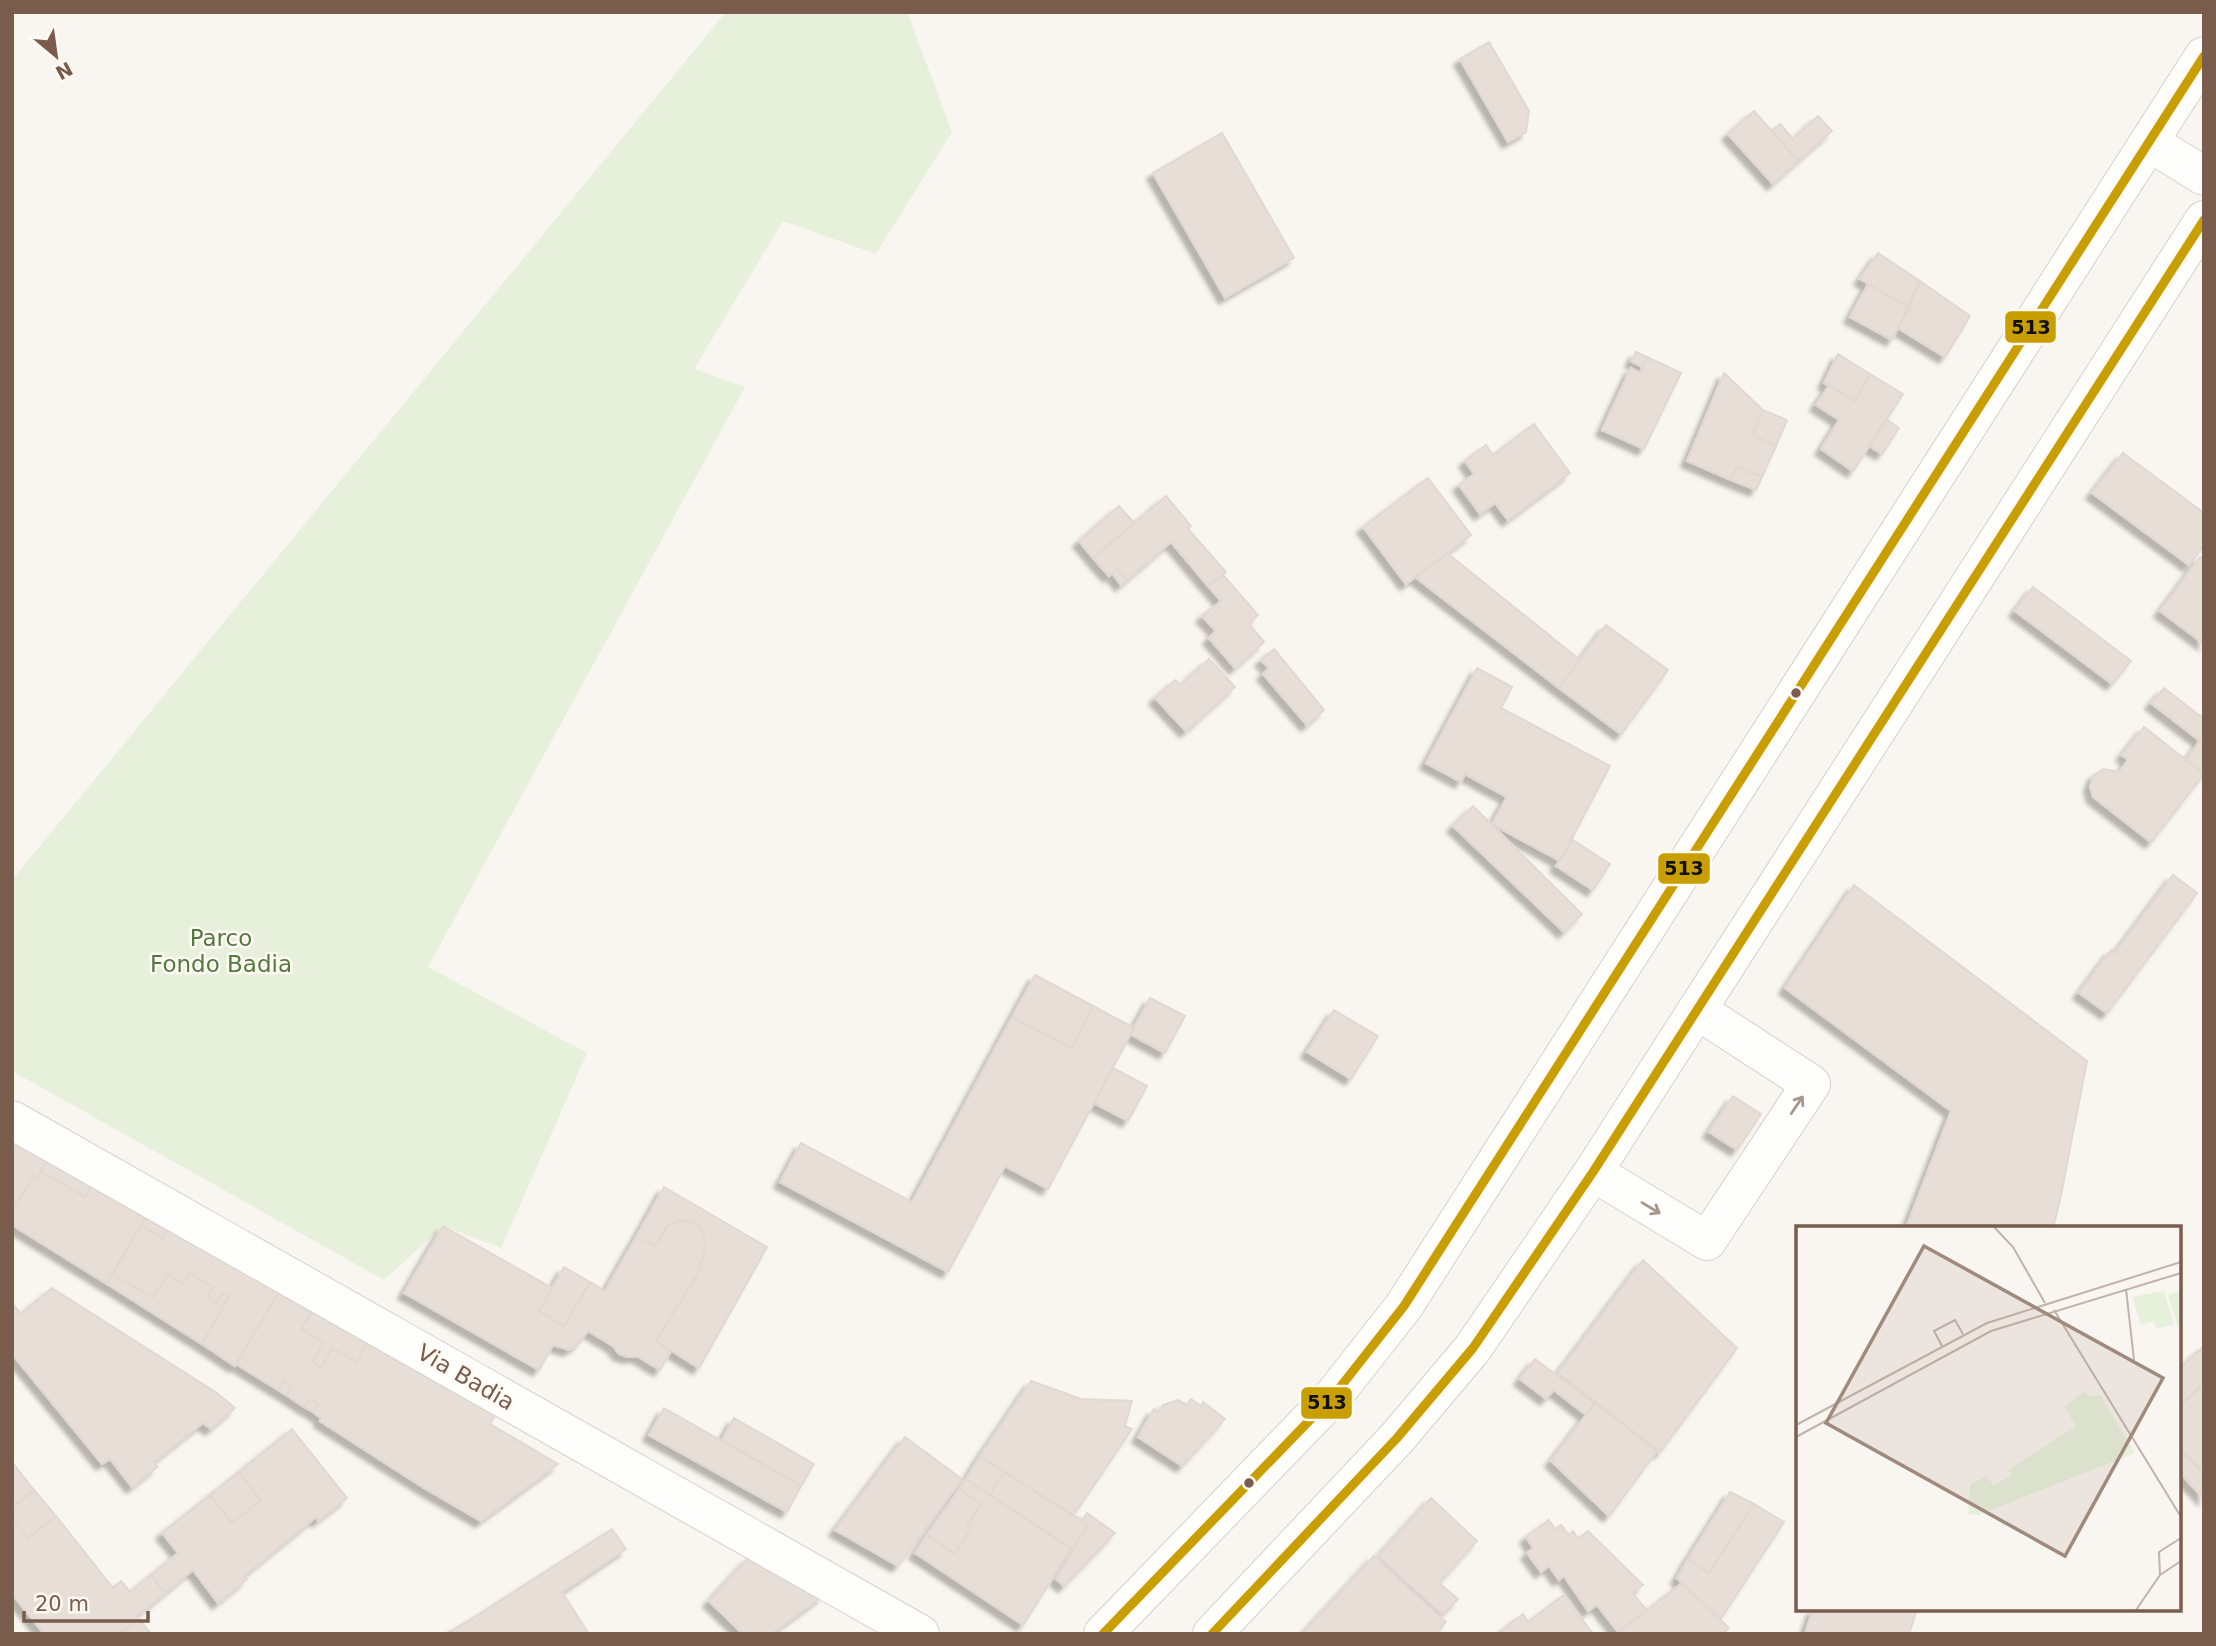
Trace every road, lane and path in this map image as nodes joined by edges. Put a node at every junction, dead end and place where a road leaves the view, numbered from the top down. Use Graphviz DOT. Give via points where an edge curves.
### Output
graph roads {
  1 [pos="2204,56"];
  2 [pos="2149,142"];
  3 [pos="2204,176"];
  4 [pos="2204,220"];
  5 [pos="1697,1010"];
  6 [pos="12,1120"];
  7 [pos="1593,1172"];
  8 [pos="920,1634"];
  9 [pos="1103,1634"];
  10 [pos="1212,1634"];
  1 -- 2 [label="street"];
  2 -- 3 [label="street"];
  2 -- 9 [label="street" via="1404,1306 1334,1395"];
  4 -- 5 [label="street"];
  5 -- 7 [label="street"];
  7 -- 5 [label="street, one-way" via="1707,1241 1811,1084"];
  6 -- 8 [label="street, Via Badia"];
  7 -- 10 [label="street" via="1473,1348 1397,1438"];
}
